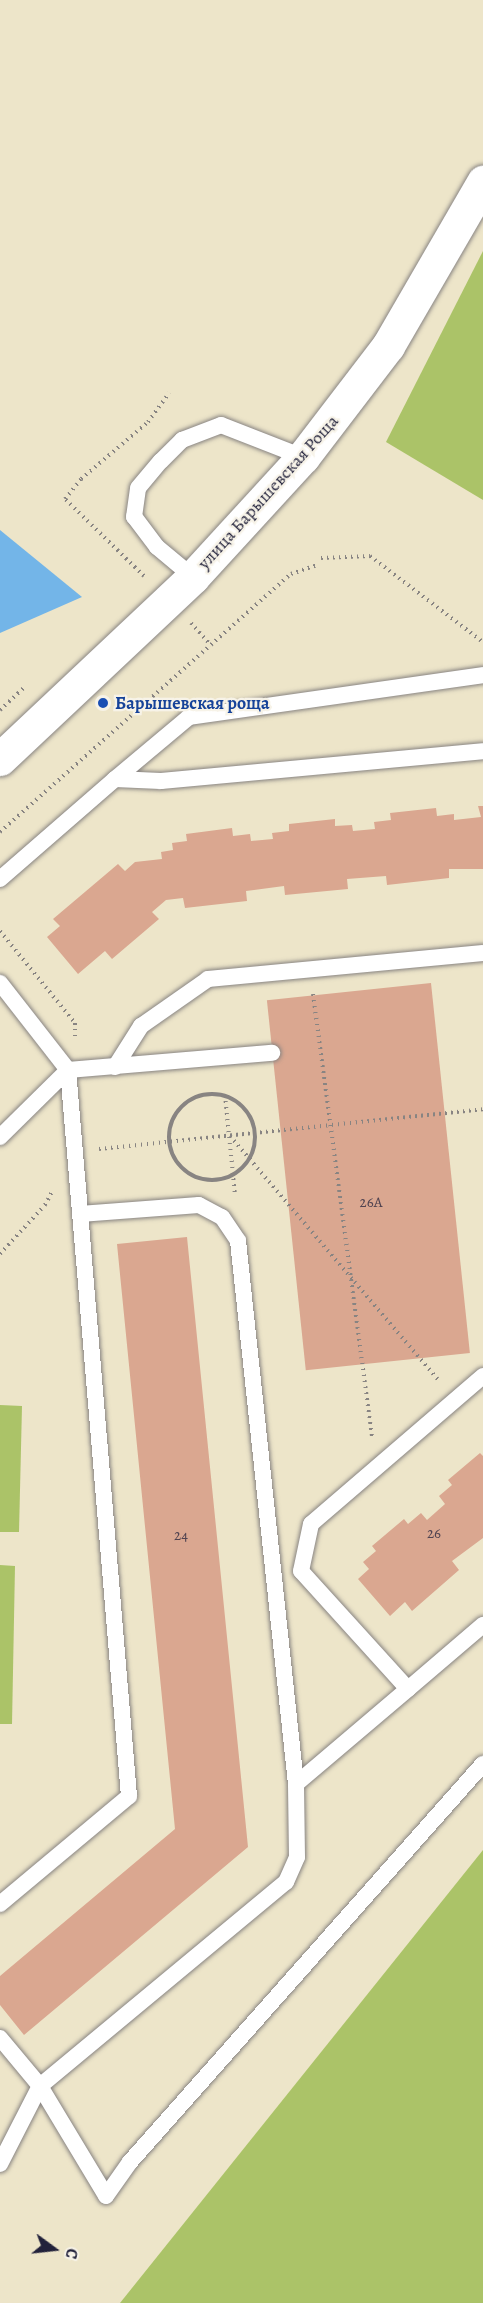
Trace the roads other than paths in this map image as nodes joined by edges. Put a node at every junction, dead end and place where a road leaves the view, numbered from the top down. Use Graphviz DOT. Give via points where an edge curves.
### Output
graph roads {
  1 [pos="483,182"];
  2 [pos="303,457"];
  3 [pos="193,577"];
  4 [pos="483,675"];
  5 [pos="483,751"];
  6 [pos="0,759"];
  7 [pos="115,779"];
  8 [pos="0,879"];
  9 [pos="483,952"];
  10 [pos="0,983"];
  11 [pos="272,1053"];
  12 [pos="115,1067"];
  13 [pos="68,1070"];
  14 [pos="0,1137"];
  15 [pos="80,1214"];
  16 [pos="483,1376"];
  17 [pos="483,1624"];
  18 [pos="408,1689"];
  19 [pos="483,1764"];
  20 [pos="296,1784"];
  21 [pos="0,1904"];
  22 [pos="0,2038"];
  23 [pos="40,2086"];
  24 [pos="0,2164"];
  1 -- 2 [label="street, улица Барышевская Роща" via="388,346"];
  2 -- 3 [label="street, улица Барышевская Роща"];
  2 -- 3 [label="lane" via="222,425 182,440 138,488 134,517 157,547"];
  3 -- 6 [label="street, улица Барышевская Роща"];
  4 -- 7 [label="lane" via="189,717"];
  5 -- 7 [label="lane" via="160,781"];
  7 -- 8 [label="lane"];
  9 -- 12 [label="lane" via="208,979 141,1026"];
  10 -- 13 [label="lane"];
  11 -- 12 [label="lane"];
  12 -- 13 [label="lane"];
  13 -- 14 [label="lane"];
  13 -- 15 [label="lane"];
  15 -- 20 [label="lane" via="198,1205 222,1217 238,1241"];
  15 -- 21 [label="lane" via="129,1796"];
  16 -- 18 [label="lane" via="311,1524 301,1571"];
  17 -- 18 [label="lane"];
  18 -- 20 [label="lane"];
  19 -- 23 [label="lane" via="130,2162 106,2196"];
  20 -- 23 [label="lane" via="297,1857 286,1882"];
  22 -- 23 [label="lane"];
  23 -- 24 [label="lane"];
}
